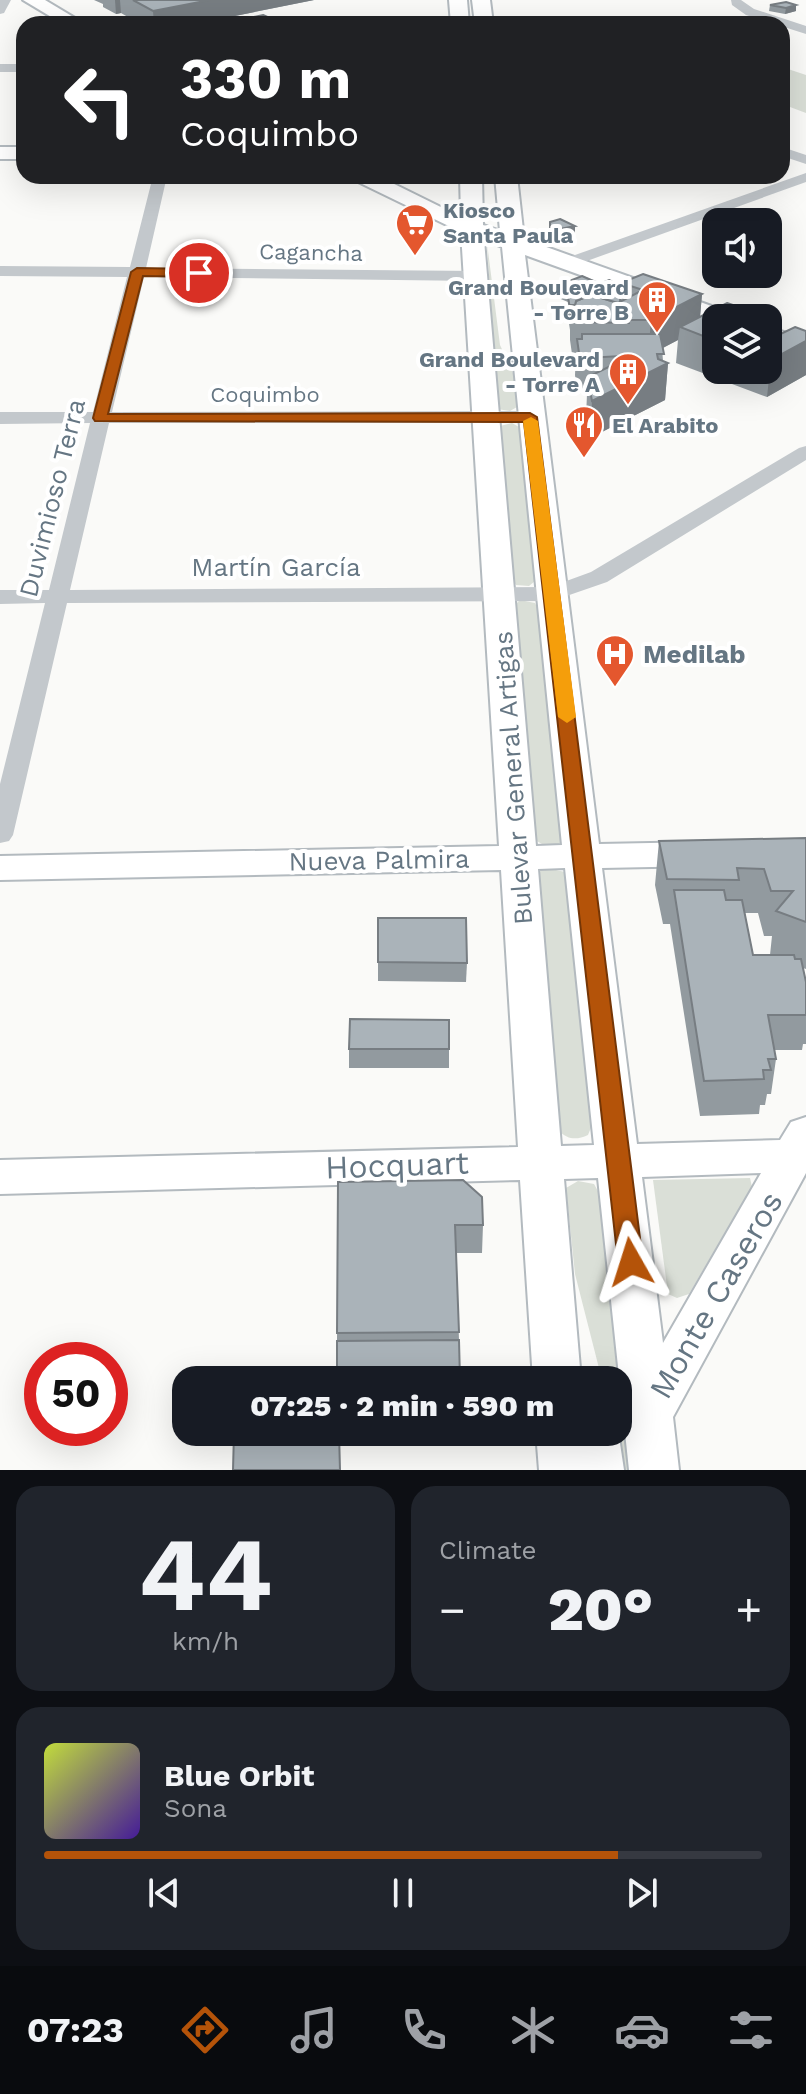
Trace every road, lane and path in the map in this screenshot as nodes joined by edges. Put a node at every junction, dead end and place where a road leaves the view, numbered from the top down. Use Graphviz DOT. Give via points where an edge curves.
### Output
graph roads {
  1 [pos="5,0"];
  2 [pos="32,0"];
  3 [pos="736,1"];
  4 [pos="0,10"];
  5 [pos="61,16"];
  6 [pos="759,16"];
  7 [pos="158,184"];
  8 [pos="378,184"];
  9 [pos="471,184"];
  10 [pos="475,184"];
  11 [pos="507,184"];
  12 [pos="787,184"];
  13 [pos="472,228"];
  14 [pos="511,243"];
  15 [pos="567,263"];
  16 [pos="0,271"];
  17 [pos="137,272"];
  18 [pos="477,276"];
  19 [pos="702,311"];
  20 [pos="782,339"];
  21 [pos="806,348"];
  22 [pos="524,358"];
  23 [pos="488,417"];
  24 [pos="530,417"];
  25 [pos="0,418"];
  26 [pos="100,418"];
  27 [pos="806,452"];
  28 [pos="499,594"];
  29 [pos="552,594"];
  30 [pos="0,597"];
  31 [pos="57,597"];
  32 [pos="0,835"];
  33 [pos="732,854"];
  34 [pos="584,857"];
  35 [pos="519,858"];
  36 [pos="0,868"];
  37 [pos="800,1145"];
  38 [pos="619,1160"];
  39 [pos="542,1161"];
  40 [pos="0,1177"];
  41 [pos="559,1366"];
  42 [pos="648,1415"];
  43 [pos="562,1446"];
  44 [pos="596,1446"];
  45 [pos="564,1470"];
  46 [pos="599,1470"];
  47 [pos="654,1470"];
  1 -- 4 [label="street"];
  2 -- 5 [label="main road"];
  3 -- 6 [label="street"];
  7 -- 17 [label="street, Duvimioso Terra"];
  8 -- 13 [label="main road"];
  9 -- 13 [label="main road, Bulevar General Artigas"];
  10 -- 14 [label="main road" via="485,194 490,227"];
  11 -- 14 [label="main road, Bulevar General Artigas"];
  12 -- 15 [label="street"];
  13 -- 14 [label="main road"];
  13 -- 18 [label="main road, Bulevar General Artigas"];
  13 -- 22 [label="main road" via="495,246 506,340"];
  14 -- 15 [label="main road"];
  14 -- 22 [label="main road, Bulevar General Artigas"];
  15 -- 19 [label="main road"];
  16 -- 17 [label="street, Cagancha"];
  17 -- 18 [label="street, Cagancha"];
  17 -- 26 [label="street, Duvimioso Terra"];
  18 -- 23 [label="main road, Bulevar General Artigas"];
  20 -- 21 [label="main road"];
  22 -- 24 [label="main road, Bulevar General Artigas"];
  23 -- 24 [label="street, Coquimbo"];
  23 -- 26 [label="street, Coquimbo"];
  23 -- 28 [label="main road, Bulevar General Artigas"];
  24 -- 29 [label="main road, Bulevar General Artigas"];
  25 -- 26 [label="street, Coquimbo"];
  26 -- 31 [label="street, Duvimioso Terra"];
  27 -- 29 [label="street, Martín García" via="599,577"];
  28 -- 29 [label="street, Martín García"];
  28 -- 31 [label="street, Martín García"];
  28 -- 35 [label="main road, Bulevar General Artigas"];
  29 -- 34 [label="main road, Bulevar General Artigas"];
  30 -- 31 [label="street, Martín García"];
  31 -- 32 [label="street, Duvimioso Terra"];
  33 -- 34 [label="main road, Nueva Palmira"];
  34 -- 35 [label="main road, Nueva Palmira"];
  34 -- 38 [label="main road, Bulevar General Artigas"];
  35 -- 36 [label="main road, Nueva Palmira"];
  35 -- 39 [label="main road, Bulevar General Artigas"];
  37 -- 38 [label="main road, Hocquart"];
  37 -- 42 [label="main road, Monte Caseros"];
  38 -- 39 [label="main road, Hocquart"];
  38 -- 42 [label="main road, Bulevar General Artigas"];
  39 -- 40 [label="main road, Hocquart"];
  39 -- 41 [label="main road, Bulevar General Artigas"];
  42 -- 47 [label="main road, Bulevar General Artigas"];
  43 -- 45 [label="main road"];
  44 -- 46 [label="main road"];
}
